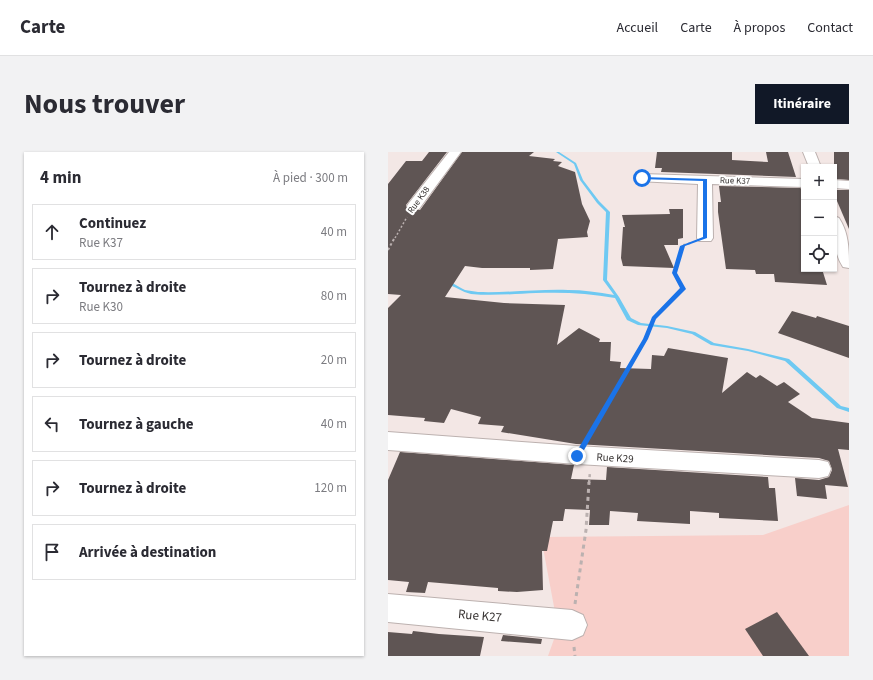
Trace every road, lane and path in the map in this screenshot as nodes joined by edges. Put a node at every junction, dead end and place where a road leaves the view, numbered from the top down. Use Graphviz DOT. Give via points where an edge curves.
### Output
graph roads {
  1 [pos="455,152"];
  2 [pos="809,152"];
  3 [pos="814,164"];
  4 [pos="642,178"];
  5 [pos="705,180"];
  6 [pos="801,183"];
  7 [pos="837,184"];
  8 [pos="849,185"];
  9 [pos="414,206"];
  10 [pos="837,229"];
  11 [pos="705,238"];
  12 [pos="388,250"];
  13 [pos="849,262"];
  14 [pos="388,441"];
  15 [pos="577,456"];
  16 [pos="819,469"];
  17 [pos="388,608"];
  18 [pos="572,625"];
  19 [pos="575,656"];
  1 -- 9 [label="street, Rue K38"];
  2 -- 3 [label="street"];
  4 -- 5 [label="street, Rue K37"];
  5 -- 6 [label="street, Rue K37"];
  5 -- 11 [label="street"];
  7 -- 8 [label="street"];
  9 -- 12 [label="path, Rue K38"];
  10 -- 13 [label="street"];
  11 -- 15 [label="path" via="683,246 675,273 683,289 654,318 646,339"];
  14 -- 15 [label="street, Rue K29" via="540,451"];
  15 -- 16 [label="street, Rue K29"];
  15 -- 18 [label="path" via="589,466 590,471 586,530"];
  17 -- 18 [label="street, Rue K27"];
  18 -- 19 [label="path"];
}
